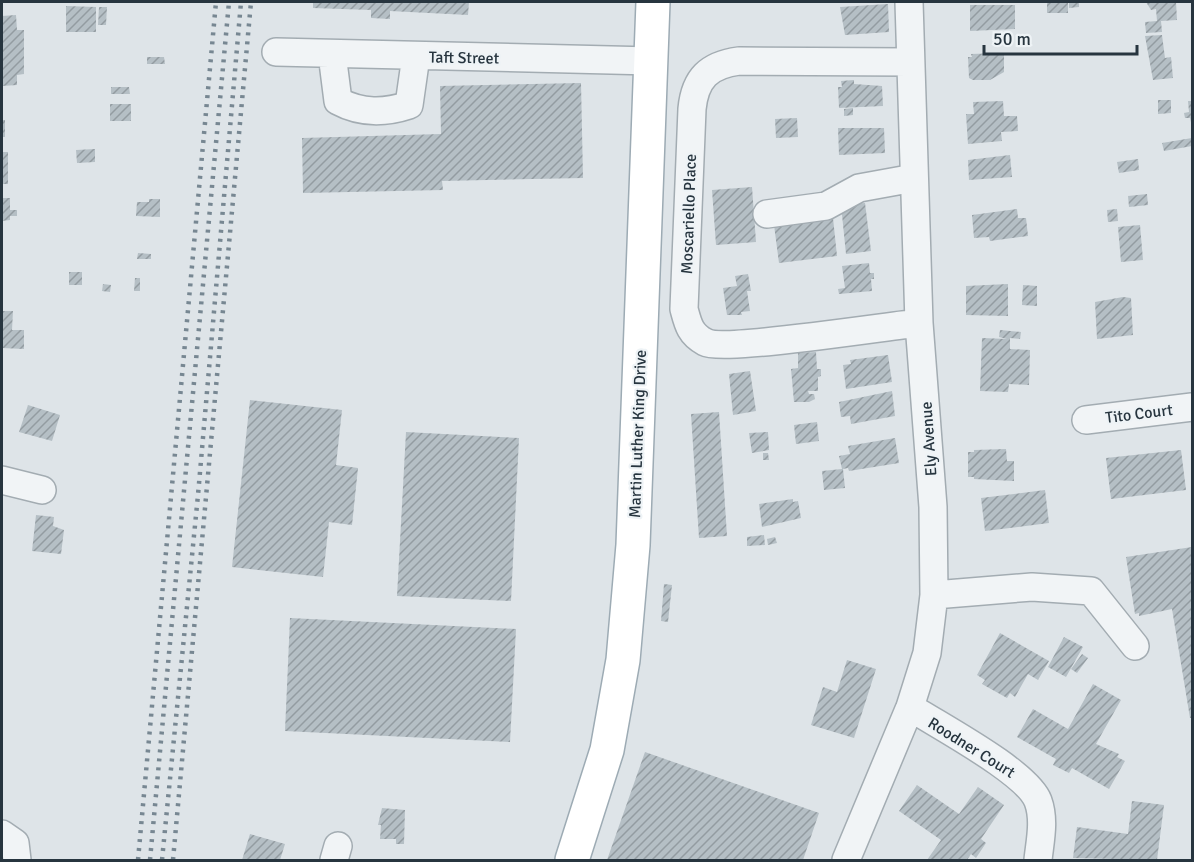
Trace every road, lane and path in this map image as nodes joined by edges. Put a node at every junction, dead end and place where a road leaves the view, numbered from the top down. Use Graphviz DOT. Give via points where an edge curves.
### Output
graph roads {
  1 [pos="653,2"];
  2 [pos="909,2"];
  3 [pos="276,52"];
  4 [pos="332,54"];
  5 [pos="416,56"];
  6 [pos="652,61"];
  7 [pos="910,62"];
  8 [pos="914,178"];
  9 [pos="767,214"];
  10 [pos="919,323"];
  11 [pos="1192,407"];
  12 [pos="1086,420"];
  13 [pos="2,480"];
  14 [pos="42,490"];
  15 [pos="934,595"];
  16 [pos="1135,646"];
  17 [pos="910,708"];
  18 [pos="2,834"];
  19 [pos="17,861"];
  20 [pos="572,861"];
  21 [pos="846,861"];
  22 [pos="1038,861"];
  1 -- 6 [label="main road, Martin Luther King Drive"];
  2 -- 7 [label="street, Ely Avenue"];
  3 -- 4 [label="street, Taft Street"];
  4 -- 5 [label="street, Taft Street"];
  4 -- 5 [label="street" via="338,101 351,108 387,112 409,105"];
  5 -- 6 [label="street, Taft Street"];
  6 -- 20 [label="main road, Martin Luther King Drive" via="633,545 623,660 607,750"];
  7 -- 8 [label="street, Ely Avenue"];
  7 -- 10 [label="street, Moscariello Place" via="739,61 704,74 693,101 684,309 690,331 707,343 738,344"];
  8 -- 9 [label="street" via="859,188 826,206"];
  8 -- 10 [label="street, Ely Avenue"];
  10 -- 15 [label="street, Ely Avenue" via="933,507"];
  11 -- 12 [label="street, Tito Court"];
  13 -- 14 [label="street"];
  15 -- 16 [label="street" via="1032,586 1091,591"];
  15 -- 17 [label="street, Ely Avenue" via="927,653"];
  17 -- 21 [label="street, Ely Avenue"];
  17 -- 22 [label="street, Roodner Court" via="1024,780 1037,800 1042,819"];
  18 -- 19 [label="street" via="15,843"];
}
